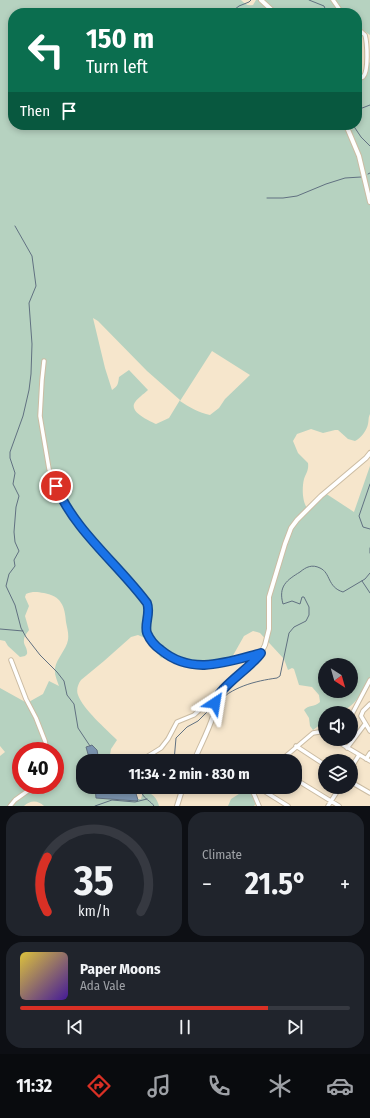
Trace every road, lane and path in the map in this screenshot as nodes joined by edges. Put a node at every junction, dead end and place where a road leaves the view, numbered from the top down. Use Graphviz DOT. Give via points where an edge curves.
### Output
graph roads {
  1 [pos="261,0"];
  2 [pos="270,8"];
  3 [pos="362,32"];
  4 [pos="362,78"];
  5 [pos="348,130"];
  6 [pos="370,202"];
  7 [pos="44,362"];
  8 [pos="370,453"];
  9 [pos="261,653"];
  10 [pos="11,660"];
  11 [pos="370,680"];
  12 [pos="215,701"];
  13 [pos="370,704"];
  14 [pos="356,706"];
  15 [pos="365,724"];
  16 [pos="370,731"];
  17 [pos="318,732"];
  18 [pos="45,742"];
  19 [pos="296,746"];
  20 [pos="344,746"];
  21 [pos="347,748"];
  22 [pos="370,753"];
  23 [pos="151,754"];
  24 [pos="197,754"];
  25 [pos="287,754"];
  26 [pos="359,755"];
  27 [pos="318,760"];
  28 [pos="368,760"];
  29 [pos="302,783"];
  30 [pos="358,786"];
  31 [pos="370,793"];
  32 [pos="23,794"];
  33 [pos="181,794"];
  34 [pos="254,794"];
  35 [pos="269,794"];
  36 [pos="336,794"];
  37 [pos="331,801"];
  38 [pos="10,806"];
  39 [pos="177,806"];
  40 [pos="259,806"];
  41 [pos="288,806"];
  42 [pos="328,806"];
  43 [pos="340,806"];
  1 -- 2 [label="street"];
  3 -- 4 [label="street" via="365,35 367,62"];
  5 -- 6 [label="street" via="359,156"];
  7 -- 9 [label="street" via="40,410 49,469 64,504 97,547 147,603 146,631 150,640 167,655 192,665 213,664"];
  8 -- 9 [label="street" via="321,496 291,528 269,597 269,629"];
  9 -- 12 [label="street" via="255,662 222,690"];
  10 -- 18 [label="street"];
  11 -- 14 [label="street"];
  12 -- 23 [label="street" via="207,703 194,715 177,722 161,748"];
  12 -- 24 [label="street" via="211,723"];
  13 -- 15 [label="street" via="361,716"];
  15 -- 16 [label="street"];
  15 -- 21 [label="street"];
  17 -- 19 [label="street"];
  19 -- 25 [label="street"];
  19 -- 27 [label="street"];
  20 -- 21 [label="street"];
  21 -- 26 [label="street"];
  22 -- 28 [label="street"];
  26 -- 28 [label="street"];
  29 -- 37 [label="street"];
  30 -- 31 [label="street"];
  32 -- 38 [label="street"];
  33 -- 39 [label="street"];
  34 -- 40 [label="street"];
  35 -- 41 [label="street"];
  36 -- 37 [label="street"];
  37 -- 42 [label="street"];
  37 -- 43 [label="street"];
}
